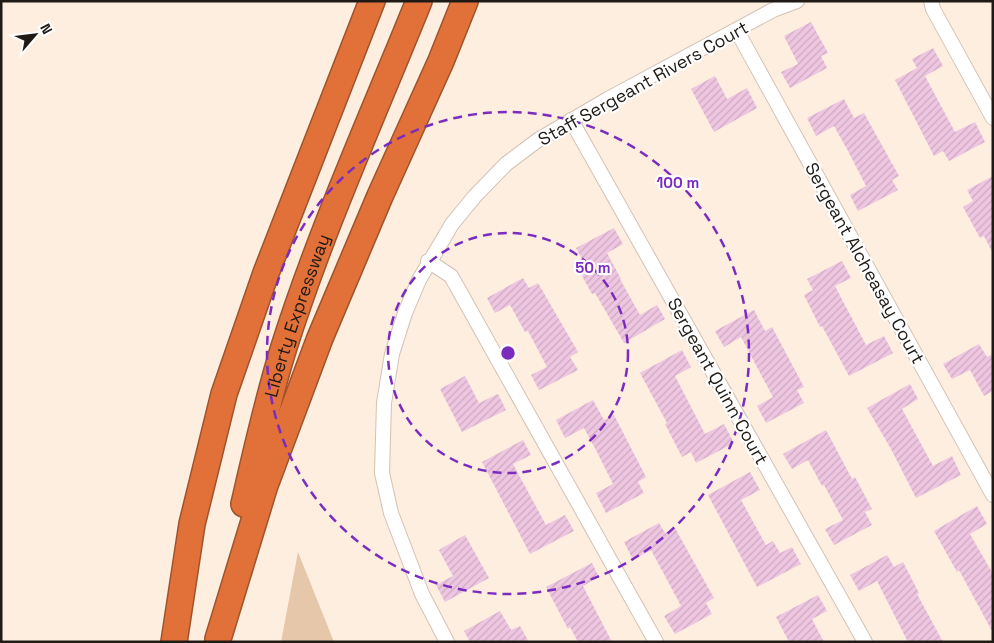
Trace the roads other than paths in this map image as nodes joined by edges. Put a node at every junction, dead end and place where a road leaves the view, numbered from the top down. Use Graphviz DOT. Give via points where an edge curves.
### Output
graph roads {
  1 [pos="372,1"];
  2 [pos="419,1"];
  3 [pos="465,1"];
  4 [pos="797,1"];
  5 [pos="931,1"];
  6 [pos="737,31"];
  7 [pos="993,118"];
  8 [pos="571,120"];
  9 [pos="428,261"];
  10 [pos="993,495"];
  11 [pos="218,640"];
  12 [pos="174,642"];
  13 [pos="448,642"];
  14 [pos="656,642"];
  15 [pos="865,642"];
  1 -- 12 [label="highway" via="266,273 224,394 192,524"];
  2 -- 11 [label="highway, Liberty Expressway" via="322,241 284,347 237,530"];
  3 -- 11 [label="highway" via="320,338 265,485"];
  4 -- 6 [label="street, Staff Sergeant Rivers Court" via="773,10"];
  5 -- 7 [label="street"];
  6 -- 8 [label="street, Staff Sergeant Rivers Court"];
  6 -- 10 [label="street, Sergeant Alcheasay Court"];
  8 -- 9 [label="street, Staff Sergeant Rivers Court" via="506,164 474,196"];
  8 -- 15 [label="street, Sergeant Quinn Court"];
  9 -- 13 [label="street, Staff Sergeant Rivers Court" via="392,354 384,403 382,473 391,513 422,594"];
  9 -- 14 [label="street" via="451,276"];
}
